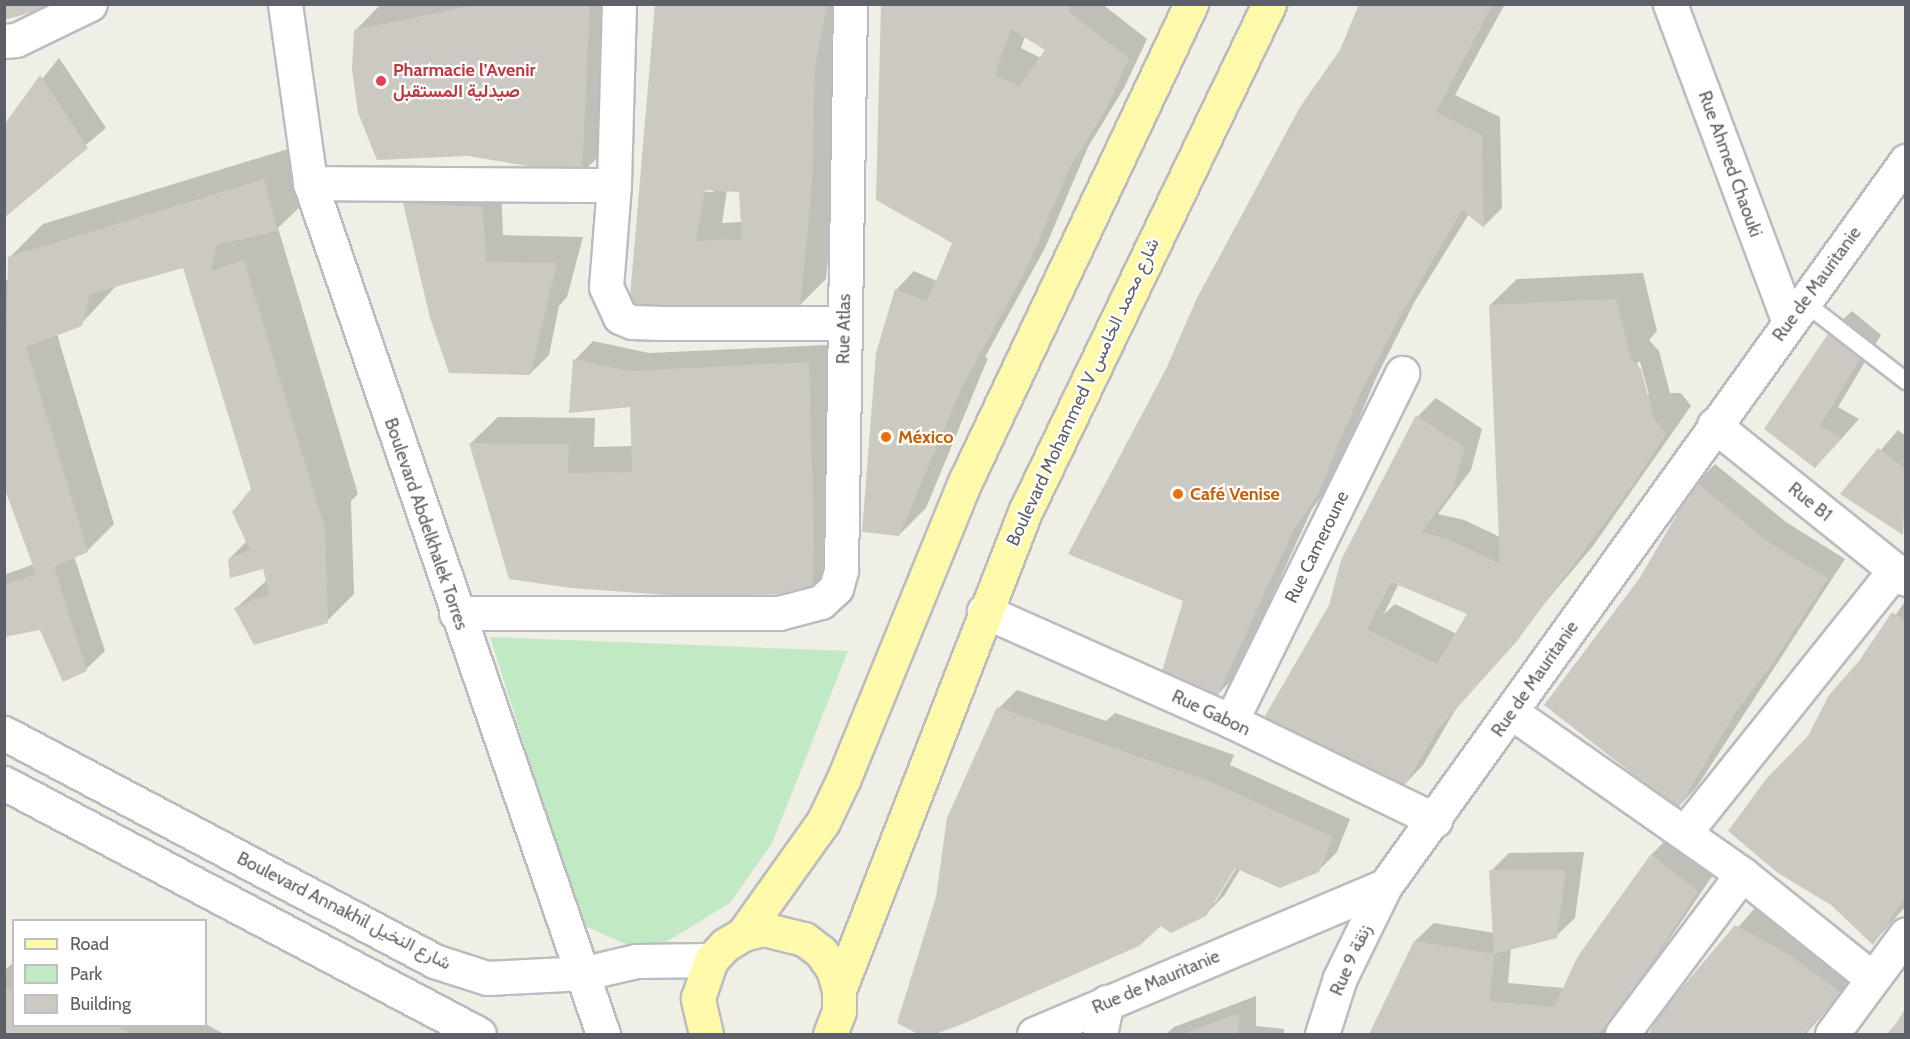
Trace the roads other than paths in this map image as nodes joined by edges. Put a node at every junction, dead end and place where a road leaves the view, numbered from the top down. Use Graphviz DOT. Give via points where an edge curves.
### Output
graph roads {
  1 [pos="90,4"];
  2 [pos="285,4"];
  3 [pos="619,4"];
  4 [pos="850,4"];
  5 [pos="1191,4"];
  6 [pos="1269,4"];
  7 [pos="1670,4"];
  8 [pos="8,46"];
  9 [pos="1905,161"];
  10 [pos="310,183"];
  11 [pos="614,185"];
  12 [pos="1796,313"];
  13 [pos="844,323"];
  14 [pos="1402,373"];
  15 [pos="1905,381"];
  16 [pos="1714,425"];
  17 [pos="1900,574"];
  18 [pos="984,611"];
  19 [pos="456,613"];
  20 [pos="1511,712"];
  21 [pos="1231,721"];
  22 [pos="4,733"];
  23 [pos="4,783"];
  24 [pos="1435,820"];
  25 [pos="1686,832"];
  26 [pos="1742,874"];
  27 [pos="1385,886"];
  28 [pos="742,934"];
  29 [pos="1905,934"];
  30 [pos="711,960"];
  31 [pos="585,973"];
  32 [pos="1872,978"];
  33 [pos="839,990"];
  34 [pos="1107,1002"];
  35 [pos="706,1034"];
  36 [pos="479,1035"];
  37 [pos="603,1035"];
  38 [pos="830,1035"];
  39 [pos="1034,1035"];
  40 [pos="1100,1035"];
  41 [pos="1322,1035"];
  42 [pos="1622,1035"];
  43 [pos="1832,1035"];
  1 -- 8 [label="street"];
  2 -- 10 [label="street, Boulevard Abdelkhalek Torres"];
  3 -- 11 [label="street"];
  4 -- 13 [label="street, Rue Atlas"];
  5 -- 28 [label="main road" via="964,484 823,822"];
  6 -- 18 [label="main road, Boulevard Mohammed V شارع محمد الخامس" via="1068,415"];
  7 -- 12 [label="street, Rue Ahmed Chaouki"];
  9 -- 12 [label="street, Rue de Mauritanie"];
  10 -- 11 [label="street"];
  10 -- 19 [label="street, Boulevard Abdelkhalek Torres"];
  11 -- 13 [label="street" via="606,287 620,317 632,322 661,323"];
  12 -- 15 [label="lane"];
  12 -- 16 [label="street, Rue de Mauritanie"];
  13 -- 19 [label="street, Rue Atlas" via="841,570 836,588 821,602 779,613"];
  14 -- 21 [label="street, Rue Cameroune"];
  16 -- 17 [label="street, Rue B1"];
  16 -- 20 [label="street, Rue de Mauritanie"];
  17 -- 25 [label="street"];
  18 -- 21 [label="street, Rue Gabon"];
  18 -- 33 [label="main road, Boulevard Mohammed V شارع محمد الخامس"];
  19 -- 31 [label="street, Boulevard Abdelkhalek Torres"];
  20 -- 24 [label="street, Rue de Mauritanie"];
  20 -- 25 [label="street"];
  21 -- 24 [label="street, Rue Gabon"];
  22 -- 31 [label="street, Boulevard Annakhil شارع النخيل" via="434,961 487,978"];
  23 -- 36 [label="street"];
  24 -- 27 [label="street, Rue de Mauritanie"];
  25 -- 26 [label="street"];
  26 -- 32 [label="street"];
  26 -- 42 [label="street"];
  27 -- 34 [label="street, Rue de Mauritanie"];
  27 -- 41 [label="street, Rue 9 زنقة" via="1340,978"];
  28 -- 30 [label="main road"];
  28 -- 33 [label="main road" via="763,929 804,939 821,952 833,969"];
  29 -- 32 [label="street"];
  30 -- 31 [label="street, Boulevard Annakhil شارع النخيل" via="636,961"];
  30 -- 35 [label="main road" via="698,998"];
  31 -- 37 [label="street, Boulevard Abdelkhalek Torres"];
  32 -- 43 [label="street"];
  33 -- 38 [label="main road" via="839,1011"];
  34 -- 39 [label="street, Rue de Mauritanie"];
  34 -- 40 [label="street"];
}
